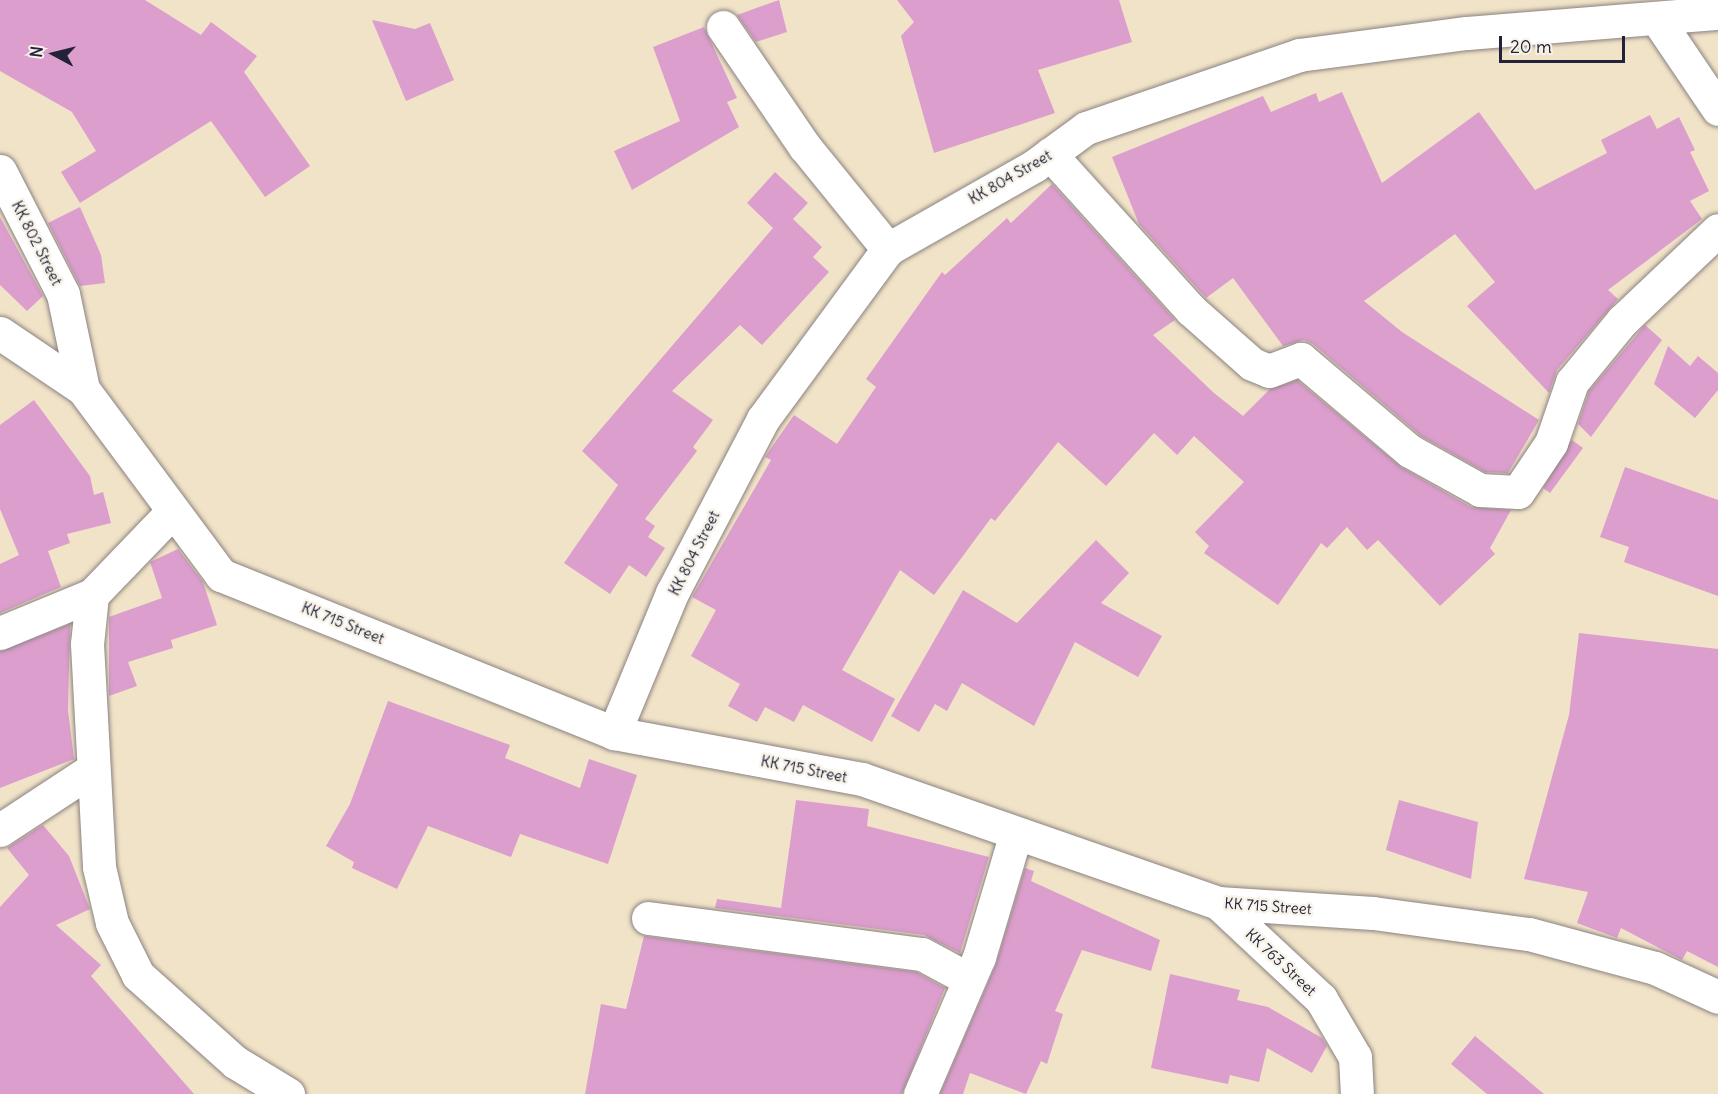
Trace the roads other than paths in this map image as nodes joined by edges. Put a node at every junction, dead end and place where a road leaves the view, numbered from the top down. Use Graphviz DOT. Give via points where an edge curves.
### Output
graph roads {
  1 [pos="1718,14"];
  2 [pos="1659,22"];
  3 [pos="723,27"];
  4 [pos="1718,109"];
  5 [pos="1050,154"];
  6 [pos="0,171"];
  7 [pos="1718,230"];
  8 [pos="888,249"];
  9 [pos="0,333"];
  10 [pos="83,389"];
  11 [pos="171,513"];
  12 [pos="92,595"];
  13 [pos="0,633"];
  14 [pos="614,733"];
  15 [pos="93,769"];
  16 [pos="0,830"];
  17 [pos="1016,833"];
  18 [pos="1218,903"];
  19 [pos="648,918"];
  20 [pos="968,979"];
  21 [pos="1718,997"];
  22 [pos="271,1090"];
  23 [pos="920,1094"];
  24 [pos="1358,1094"];
  1 -- 2 [label="street, KK 804 Street"];
  2 -- 4 [label="street"];
  2 -- 5 [label="street, KK 804 Street" via="1467,33 1299,55 1086,128"];
  3 -- 8 [label="street" via="805,147"];
  5 -- 7 [label="street" via="1191,310 1252,364 1269,371 1287,360 1300,359 1410,451 1480,490 1518,492 1551,443 1572,382 1622,321"];
  5 -- 8 [label="street, KK 804 Street"];
  6 -- 10 [label="street, KK 802 Street" via="63,294"];
  8 -- 14 [label="street, KK 804 Street" via="763,419 672,593"];
  9 -- 10 [label="street, KK 715 Street"];
  10 -- 11 [label="street, KK 715 Street"];
  11 -- 12 [label="street"];
  11 -- 14 [label="street, KK 715 Street" via="221,575"];
  12 -- 13 [label="street"];
  12 -- 15 [label="street" via="87,644"];
  14 -- 17 [label="street, KK 715 Street" via="862,780"];
  15 -- 16 [label="street"];
  15 -- 22 [label="street" via="99,867 112,923 138,975"];
  17 -- 18 [label="street, KK 715 Street"];
  17 -- 20 [label="street"];
  18 -- 21 [label="street, KK 715 Street" via="1372,913 1529,934 1655,968"];
  18 -- 24 [label="street, KK 763 Street" via="1321,999 1355,1057"];
  19 -- 20 [label="street" via="922,954"];
  20 -- 23 [label="street"];
}
